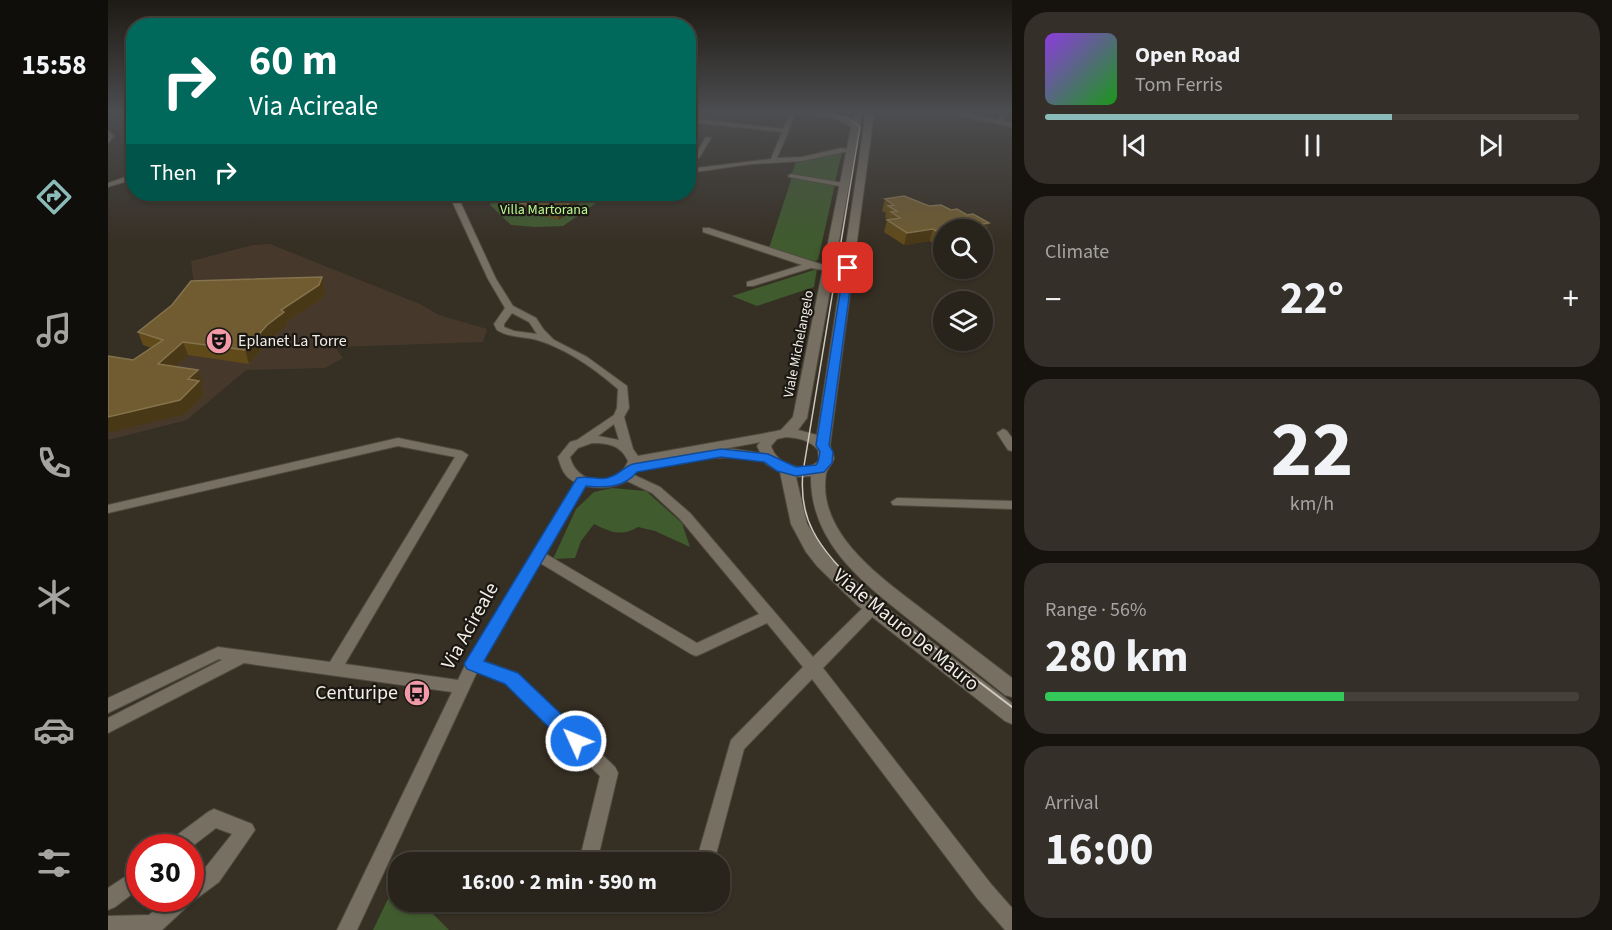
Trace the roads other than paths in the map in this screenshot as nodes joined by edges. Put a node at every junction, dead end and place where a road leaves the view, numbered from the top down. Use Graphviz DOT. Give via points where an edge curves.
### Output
graph roads {
  1 [pos="775,156"];
  2 [pos="813,156"];
  3 [pos="850,156"];
  4 [pos="864,156"];
  5 [pos="773,161"];
  6 [pos="696,169"];
  7 [pos="791,176"];
  8 [pos="126,179"];
  9 [pos="844,185"];
  10 [pos="108,186"];
  11 [pos="456,201"];
  12 [pos="706,230"];
  13 [pos="811,265"];
  14 [pos="829,268"];
  15 [pos="750,284"];
  16 [pos="510,308"];
  17 [pos="527,317"];
  18 [pos="503,320"];
  19 [pos="536,324"];
  20 [pos="513,334"];
  21 [pos="549,341"];
  22 [pos="618,417"];
  23 [pos="1004,433"];
  24 [pos="779,434"];
  25 [pos="582,441"];
  26 [pos="823,445"];
  27 [pos="1012,447"];
  28 [pos="627,449"];
  29 [pos="768,458"];
  30 [pos="631,468"];
  31 [pos="819,469"];
  32 [pos="788,470"];
  33 [pos="582,481"];
  34 [pos="897,502"];
  35 [pos="1012,505"];
  36 [pos="108,509"];
  37 [pos="537,555"];
  38 [pos="873,607"];
  39 [pos="770,616"];
  40 [pos="242,657"];
  41 [pos="473,664"];
  42 [pos="814,669"];
  43 [pos="333,670"];
  44 [pos="462,687"];
  45 [pos="1012,689"];
  46 [pos="108,706"];
  47 [pos="1012,716"];
  48 [pos="108,726"];
  49 [pos="194,834"];
  50 [pos="590,852"];
  51 [pos="708,852"];
  52 [pos="204,881"];
  53 [pos="126,886"];
  54 [pos="108,900"];
  55 [pos="168,912"];
  56 [pos="1012,923"];
  57 [pos="108,926"];
  58 [pos="346,930"];
  1 -- 5 [label="street"];
  2 -- 5 [label="street"];
  3 -- 9 [label="street, Viale Michelangelo"];
  4 -- 26 [label="street"];
  5 -- 6 [label="street"];
  7 -- 9 [label="street"];
  8 -- 10 [label="street"];
  9 -- 14 [label="street, Viale Michelangelo"];
  11 -- 16 [label="street"];
  12 -- 13 [label="street"];
  13 -- 14 [label="street"];
  13 -- 15 [label="street"];
  14 -- 24 [label="street, Viale Michelangelo" via="800,418"];
  16 -- 17 [label="street"];
  16 -- 18 [label="street"];
  17 -- 18 [label="street"];
  17 -- 19 [label="street"];
  18 -- 20 [label="street" via="500,328"];
  19 -- 20 [label="street" via="532,330"];
  19 -- 21 [label="street"];
  20 -- 21 [label="street"];
  21 -- 22 [label="street" via="610,376 623,388 623,408"];
  22 -- 25 [label="street"];
  22 -- 28 [label="street"];
  23 -- 27 [label="street"];
  24 -- 26 [label="street" via="808,436"];
  24 -- 29 [label="street" via="764,446"];
  24 -- 30 [label="street"];
  25 -- 28 [label="street" via="601,439"];
  25 -- 33 [label="street" via="567,450 564,464"];
  26 -- 31 [label="street, Viale Mauro De Mauro" via="827,458"];
  28 -- 30 [label="street"];
  29 -- 30 [label="street" via="721,453"];
  29 -- 32 [label="street"];
  30 -- 33 [label="street" via="606,484"];
  30 -- 39 [label="street" via="670,500"];
  31 -- 32 [label="street"];
  31 -- 45 [label="street, Viale Mauro De Mauro" via="822,509 843,549 881,587"];
  32 -- 38 [label="street, Viale Mauro De Mauro" via="793,509 811,546 837,576"];
  33 -- 37 [label="street, Via Acireale"];
  34 -- 35 [label="street"];
  36 -- 43 [label="street" via="398,442 462,455"];
  37 -- 39 [label="street" via="696,650"];
  37 -- 41 [label="street, Via Acireale"];
  38 -- 42 [label="street"];
  38 -- 47 [label="street, Viale Mauro De Mauro"];
  39 -- 42 [label="street"];
  40 -- 43 [label="street"];
  40 -- 46 [label="street" via="218,653"];
  40 -- 48 [label="street"];
  41 -- 44 [label="street, Via Acireale"];
  41 -- 50 [label="street" via="512,678 609,773"];
  42 -- 51 [label="street" via="737,745"];
  42 -- 56 [label="street"];
  43 -- 44 [label="street"];
  44 -- 58 [label="street, Via Acireale"];
  49 -- 52 [label="street" via="214,818 246,830"];
  53 -- 54 [label="street"];
  55 -- 57 [label="street" via="153,925"];
}
